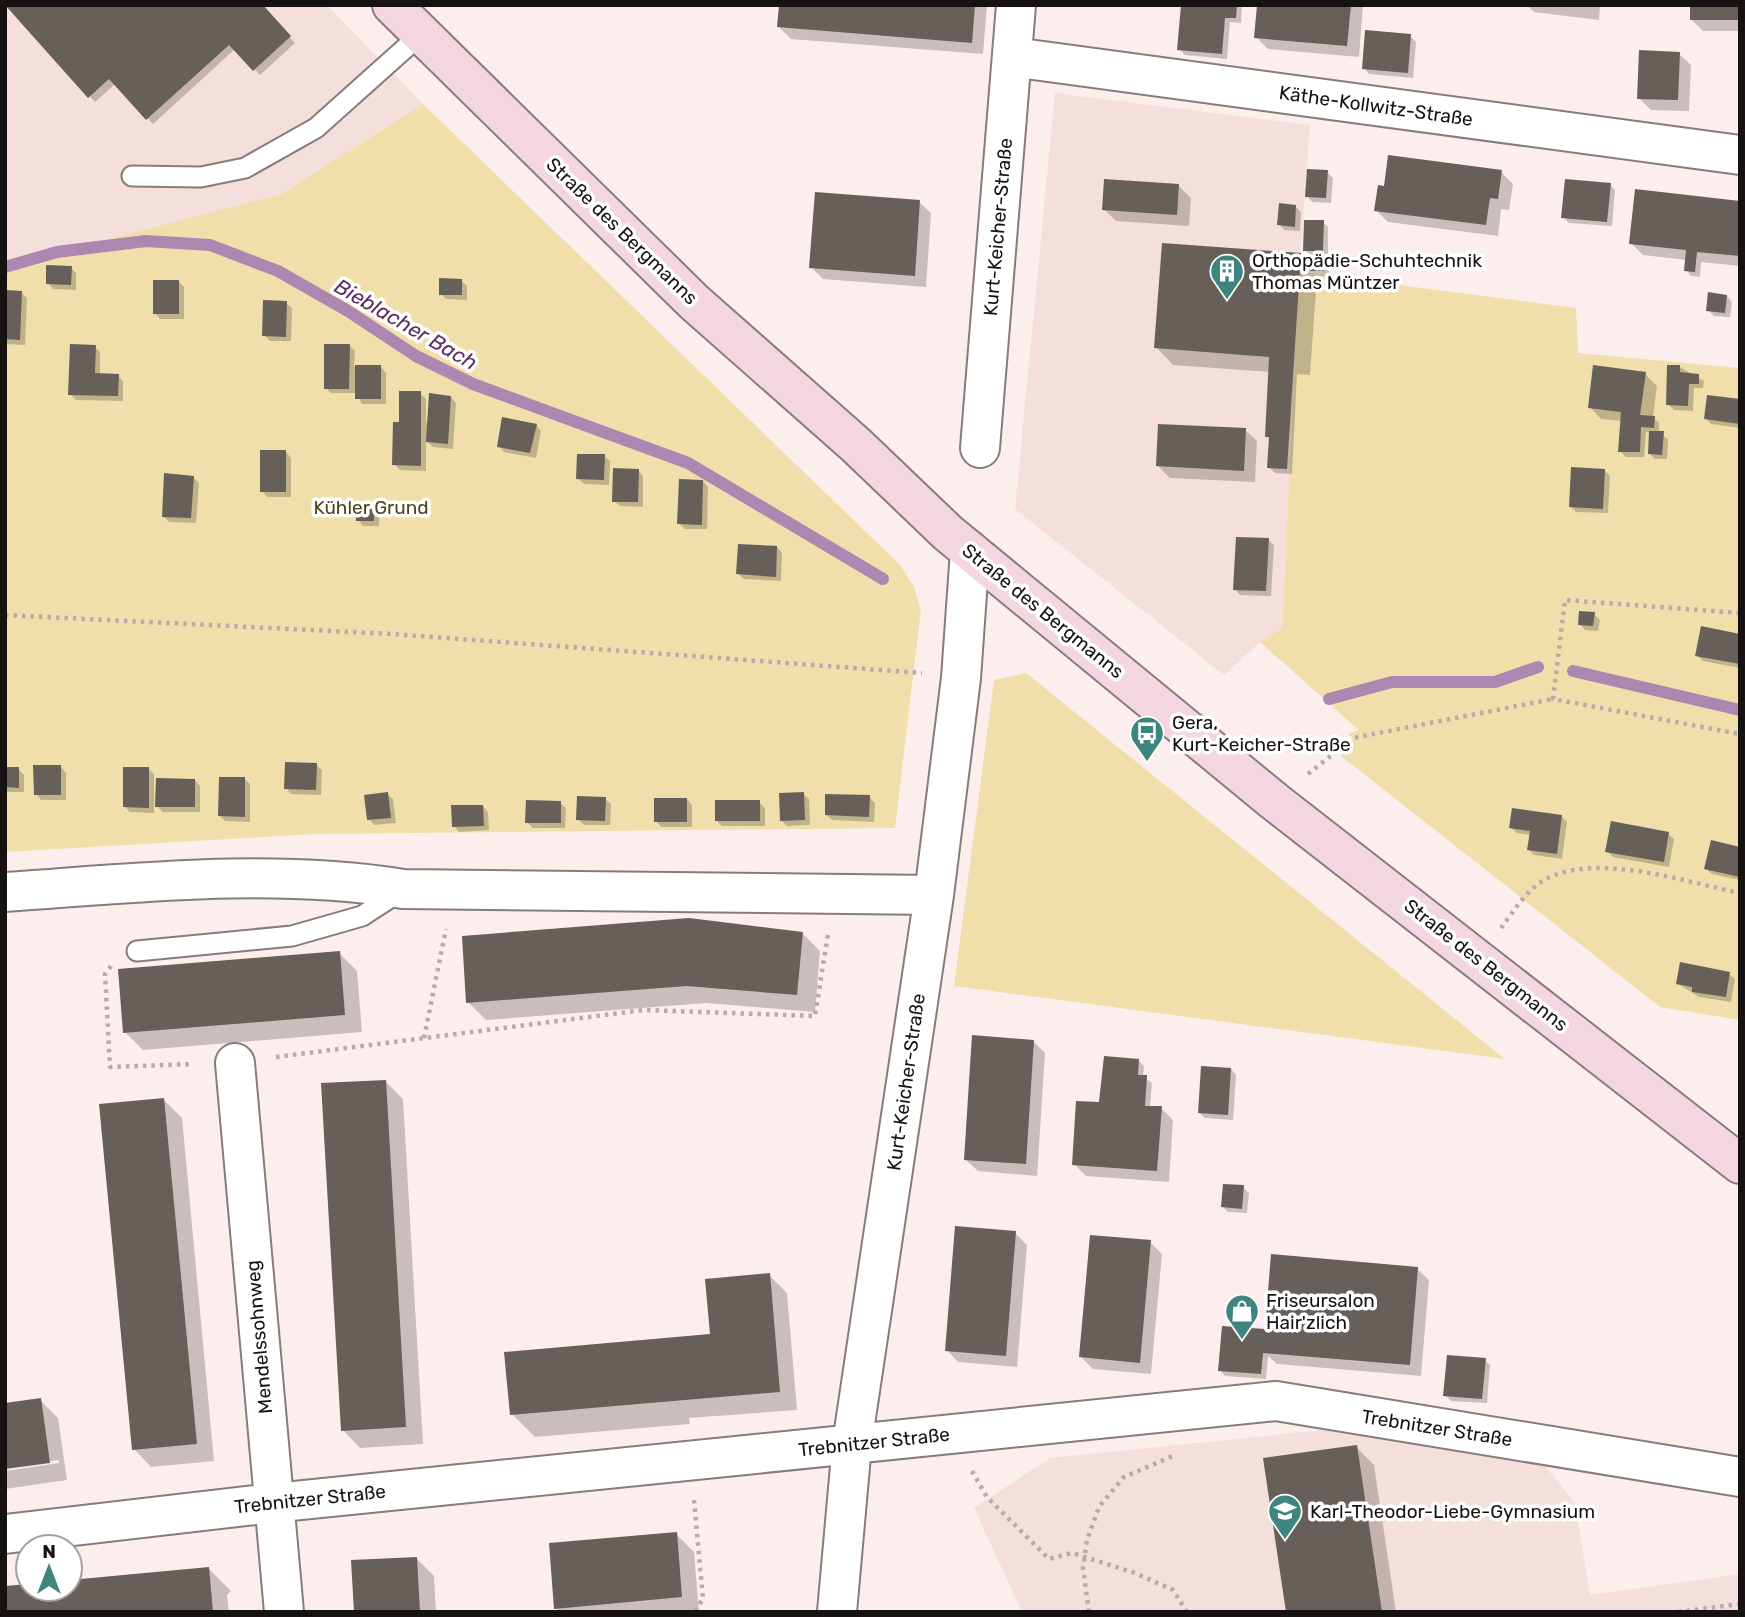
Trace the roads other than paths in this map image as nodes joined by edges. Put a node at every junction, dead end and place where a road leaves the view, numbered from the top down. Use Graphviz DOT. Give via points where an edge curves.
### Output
graph roads {
  1 [pos="392,5"];
  2 [pos="1016,5"];
  3 [pos="420,35"];
  4 [pos="1012,57"];
  5 [pos="1740,155"];
  6 [pos="132,176"];
  7 [pos="980,448"];
  8 [pos="971,551"];
  9 [pos="402,890"];
  10 [pos="5,892"];
  11 [pos="934,895"];
  12 [pos="137,951"];
  13 [pos="235,1063"];
  14 [pos="1740,1164"];
  15 [pos="852,1444"];
  16 [pos="1740,1477"];
  17 [pos="274,1503"];
  18 [pos="5,1534"];
  19 [pos="284,1612"];
  20 [pos="837,1612"];
  1 -- 3 [label="main road, Straße des Bergmanns"];
  2 -- 4 [label="street, Kurt-Keicher-Straße"];
  3 -- 6 [label="lane" via="316,128 246,168 201,177"];
  3 -- 8 [label="main road, Straße des Bergmanns" via="694,302"];
  4 -- 5 [label="street, Käthe-Kollwitz-Straße"];
  4 -- 7 [label="street, Kurt-Keicher-Straße"];
  8 -- 11 [label="street, Kurt-Keicher-Straße" via="961,678"];
  8 -- 14 [label="main road, Straße des Bergmanns" via="1274,801"];
  9 -- 10 [label="street" via="352,881 287,880 150,882"];
  9 -- 11 [label="street"];
  9 -- 12 [label="lane" via="362,916 292,936"];
  11 -- 15 [label="street, Kurt-Keicher-Straße"];
  13 -- 17 [label="street, Mendelssohnweg"];
  15 -- 16 [label="street, Trebnitzer Straße" via="1276,1401"];
  15 -- 17 [label="street, Trebnitzer Straße"];
  15 -- 20 [label="street, Kurt-Keicher-Straße"];
  17 -- 18 [label="street, Trebnitzer Straße"];
  17 -- 19 [label="street, Mendelssohnweg"];
}
